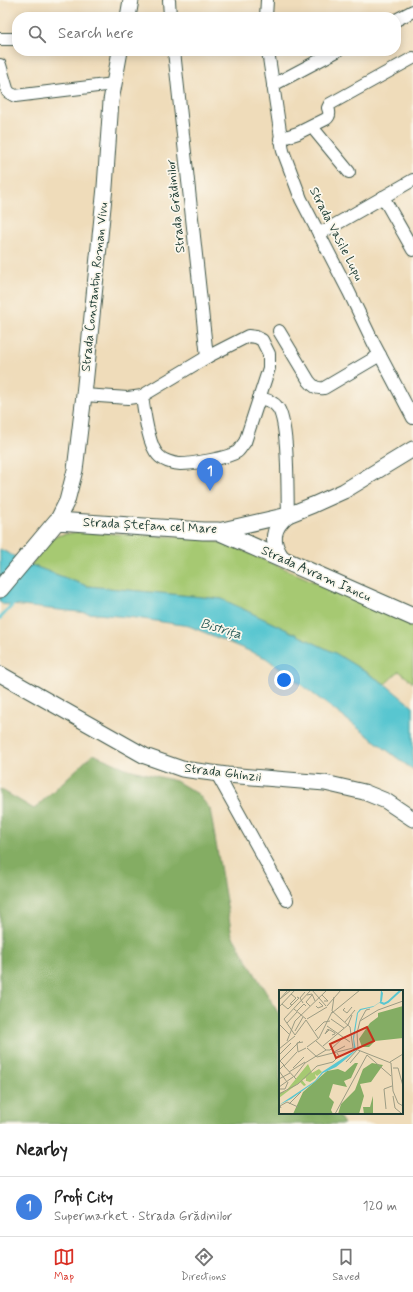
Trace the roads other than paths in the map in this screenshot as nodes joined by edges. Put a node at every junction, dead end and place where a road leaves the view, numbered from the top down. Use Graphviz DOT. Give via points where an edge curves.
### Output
graph roads {
  1 [pos="131,0"];
  2 [pos="168,0"];
  3 [pos="267,0"];
  4 [pos="413,11"];
  5 [pos="129,12"];
  6 [pos="169,12"];
  7 [pos="266,12"];
  8 [pos="401,17"];
  9 [pos="0,39"];
  10 [pos="12,39"];
  11 [pos="119,56"];
  12 [pos="175,56"];
  13 [pos="269,56"];
  14 [pos="328,56"];
  15 [pos="413,58"];
  16 [pos="0,65"];
  17 [pos="114,84"];
  18 [pos="273,85"];
  19 [pos="312,127"];
  20 [pos="280,139"];
  21 [pos="350,172"];
  22 [pos="413,180"];
  23 [pos="383,198"];
  24 [pos="319,234"];
  25 [pos="413,250"];
  26 [pos="279,331"];
  27 [pos="380,355"];
  28 [pos="207,357"];
  29 [pos="84,395"];
  30 [pos="142,396"];
  31 [pos="259,398"];
  32 [pos="413,418"];
  33 [pos="413,449"];
  34 [pos="288,515"];
  35 [pos="57,521"];
  36 [pos="218,531"];
  37 [pos="282,558"];
  38 [pos="0,589"];
  39 [pos="413,617"];
  40 [pos="0,674"];
  41 [pos="217,774"];
  42 [pos="413,819"];
  43 [pos="287,900"];
  1 -- 5 [label="street"];
  2 -- 6 [label="street"];
  3 -- 7 [label="street"];
  4 -- 8 [label="street"];
  9 -- 10 [label="street"];
  11 -- 17 [label="street, Strada Constantin Roman Vivu"];
  12 -- 28 [label="street, Strada Grădinilor"];
  13 -- 18 [label="street, Strada Vasile Lupu"];
  14 -- 18 [label="street"];
  15 -- 19 [label="street" via="330,104 327,118"];
  16 -- 17 [label="street" via="8,92 15,96"];
  17 -- 29 [label="street, Strada Constantin Roman Vivu"];
  18 -- 20 [label="street, Strada Vasile Lupu"];
  19 -- 20 [label="street"];
  19 -- 21 [label="street"];
  20 -- 24 [label="street, Strada Vasile Lupu" via="301,199"];
  22 -- 23 [label="street"];
  23 -- 24 [label="street"];
  23 -- 25 [label="street"];
  24 -- 27 [label="street, Strada Vasile Lupu"];
  26 -- 27 [label="street" via="315,388 324,388"];
  27 -- 32 [label="street, Strada Vasile Lupu"];
  28 -- 30 [label="street"];
  28 -- 31 [label="street" via="248,336 262,340 269,354 269,368"];
  29 -- 30 [label="street" via="128,398"];
  29 -- 35 [label="street, Strada Constantin Roman Vivu" via="75,470 67,501"];
  30 -- 31 [label="street" via="152,445 158,455 179,464 224,457 238,451 245,442"];
  31 -- 34 [label="street" via="270,400 282,416 286,441"];
  33 -- 34 [label="street, Strada Ștefan cel Mare" via="344,491"];
  34 -- 36 [label="street, Strada Ștefan cel Mare"];
  34 -- 37 [label="street, Strada Ștefan cel Mare" via="276,530 274,540 276,550"];
  35 -- 36 [label="main road, Strada Ștefan cel Mare"];
  35 -- 38 [label="main road"];
  36 -- 37 [label="main road, Strada Avram Iancu"];
  37 -- 39 [label="main road, Strada Avram Iancu"];
  40 -- 41 [label="street, Strada Ghinzii" via="145,756 182,769"];
  41 -- 42 [label="street, Strada Ghinzii" via="325,783 364,792 386,801"];
  41 -- 43 [label="street"];
}
